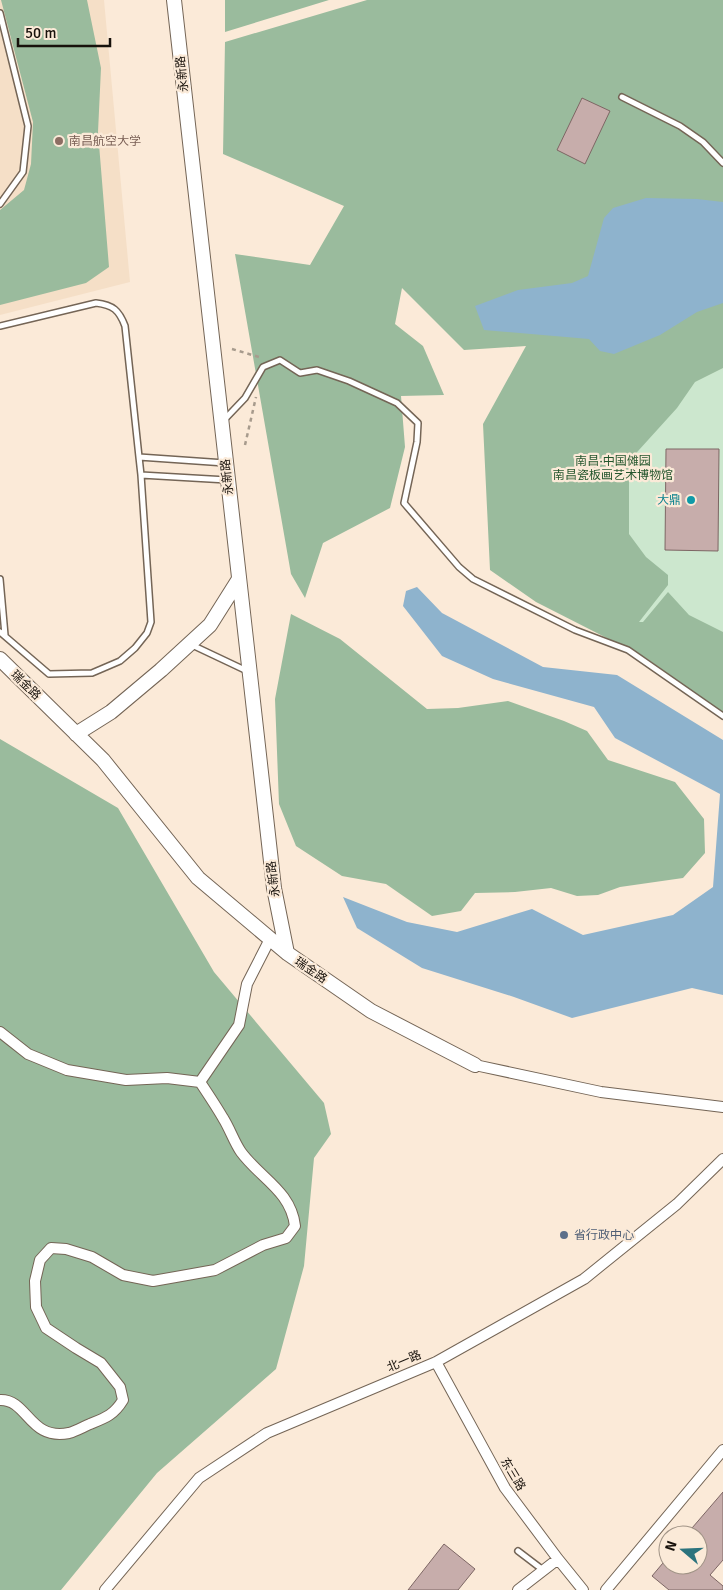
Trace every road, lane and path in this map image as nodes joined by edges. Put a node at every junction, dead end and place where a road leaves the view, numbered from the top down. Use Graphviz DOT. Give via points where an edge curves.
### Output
graph roads {
  1 [pos="174,0"];
  2 [pos="0,13"];
  3 [pos="622,97"];
  4 [pos="723,163"];
  5 [pos="0,204"];
  6 [pos="0,326"];
  7 [pos="221,422"];
  8 [pos="139,457"];
  9 [pos="226,463"];
  10 [pos="141,476"];
  11 [pos="228,480"];
  12 [pos="0,578"];
  13 [pos="239,579"];
  14 [pos="2,634"];
  15 [pos="190,644"];
  16 [pos="0,659"];
  17 [pos="250,673"];
  18 [pos="723,716"];
  19 [pos="76,734"];
  20 [pos="270,939"];
  21 [pos="286,953"];
  22 [pos="0,1032"];
  23 [pos="475,1065"];
  24 [pos="200,1082"];
  25 [pos="723,1107"];
  26 [pos="723,1159"];
  27 [pos="436,1362"];
  28 [pos="0,1400"];
  29 [pos="723,1450"];
  30 [pos="518,1551"];
  31 [pos="558,1559"];
  32 [pos="544,1570"];
  33 [pos="105,1590"];
  34 [pos="518,1590"];
  35 [pos="583,1590"];
  36 [pos="606,1590"];
  1 -- 7 [label="street, 永新路"];
  2 -- 5 [label="lane" via="28,126 23,172"];
  3 -- 4 [label="lane" via="680,126 703,142"];
  6 -- 8 [label="lane" via="96,303 108,305 121,315 125,326"];
  7 -- 9 [label="street, 永新路"];
  7 -- 18 [label="lane" via="245,398 263,367 280,360 300,372 317,370 397,403 418,422 404,503 459,567 473,579 503,595 575,630 628,650"];
  8 -- 9 [label="lane"];
  8 -- 10 [label="lane"];
  9 -- 11 [label="street, 永新路"];
  10 -- 11 [label="lane"];
  10 -- 14 [label="lane" via="151,622 141,641 120,661 92,673 49,674"];
  11 -- 13 [label="street, 永新路"];
  12 -- 14 [label="lane"];
  13 -- 15 [label="street" via="210,625"];
  13 -- 17 [label="street, 永新路"];
  15 -- 17 [label="lane"];
  15 -- 19 [label="street" via="111,712"];
  16 -- 19 [label="street, 瑞金路"];
  17 -- 21 [label="street, 永新路" via="275,901"];
  19 -- 20 [label="street, 瑞金路" via="103,760 198,878"];
  20 -- 21 [label="street, 瑞金路"];
  20 -- 24 [label="street" via="247,984 239,1025"];
  21 -- 23 [label="street, 瑞金路" via="371,1011"];
  22 -- 24 [label="street" via="28,1054 67,1070 126,1080 167,1078"];
  23 -- 25 [label="street, 瑞金路" via="600,1092"];
  24 -- 28 [label="street" via="241,1152 276,1187 289,1206 295,1226 286,1238 263,1245 215,1270 153,1281 123,1275 84,1254 51,1248 40,1260 35,1281 36,1307 46,1328 101,1363 120,1387 123,1400 107,1417 68,1433 39,1429 16,1405"];
  26 -- 27 [label="street, 北一路" via="677,1204 584,1279"];
  27 -- 31 [label="street, 东三路" via="506,1488"];
  27 -- 33 [label="street, 北一路" via="267,1432 199,1478"];
  29 -- 36 [label="street"];
  30 -- 32 [label="lane"];
  31 -- 32 [label="street"];
  31 -- 35 [label="street, 东三路"];
  32 -- 34 [label="street"];
}
